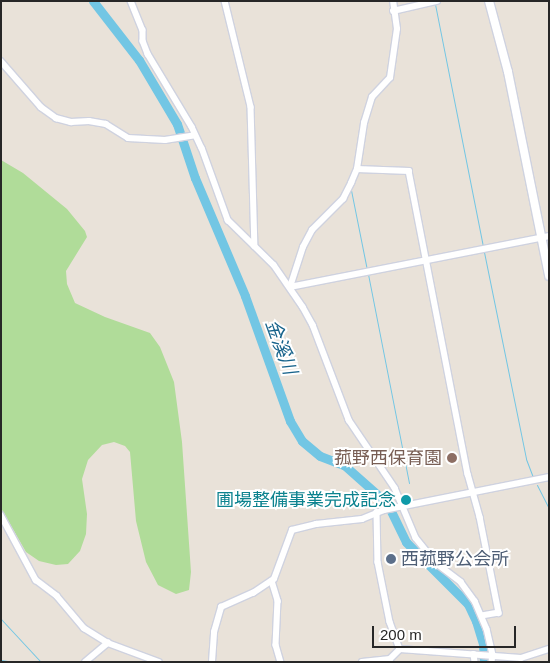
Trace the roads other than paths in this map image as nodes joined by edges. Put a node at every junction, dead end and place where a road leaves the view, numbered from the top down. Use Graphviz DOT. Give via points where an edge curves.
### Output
graph roads {
  1 [pos="131,1"];
  2 [pos="220,1"];
  3 [pos="393,1"];
  4 [pos="488,1"];
  5 [pos="434,2"];
  6 [pos="226,4"];
  7 [pos="393,11"];
  8 [pos="1,61"];
  9 [pos="194,135"];
  10 [pos="356,169"];
  11 [pos="545,237"];
  12 [pos="255,246"];
  13 [pos="426,260"];
  14 [pos="549,276"];
  15 [pos="290,287"];
  16 [pos="549,477"];
  17 [pos="474,493"];
  18 [pos="401,507"];
  19 [pos="378,512"];
  20 [pos="1,515"];
  21 [pos="272,582"];
  22 [pos="482,616"];
  23 [pos="108,643"];
  24 [pos="400,649"];
  25 [pos="549,649"];
  26 [pos="475,654"];
  27 [pos="491,657"];
  28 [pos="389,660"];
  29 [pos="85,662"];
  30 [pos="159,662"];
  31 [pos="212,662"];
  32 [pos="281,662"];
  33 [pos="362,662"];
  34 [pos="475,662"];
  1 -- 9 [label="street" via="143,30 148,54"];
  2 -- 6 [label="street"];
  3 -- 7 [label="street"];
  4 -- 11 [label="main road" via="508,72"];
  5 -- 7 [label="street"];
  6 -- 12 [label="street" via="251,107"];
  7 -- 10 [label="street" via="397,29 390,78 372,97"];
  8 -- 9 [label="street" via="56,118 106,124 128,138 165,140"];
  9 -- 12 [label="street" via="228,220"];
  10 -- 13 [label="street" via="409,171"];
  10 -- 15 [label="street" via="343,199 312,230"];
  11 -- 13 [label="street"];
  11 -- 14 [label="main road"];
  12 -- 15 [label="street"];
  13 -- 15 [label="street"];
  13 -- 17 [label="street"];
  15 -- 18 [label="street" via="313,325 352,427 385,472"];
  16 -- 17 [label="street"];
  17 -- 18 [label="street"];
  17 -- 22 [label="street" via="499,613"];
  18 -- 19 [label="street"];
  18 -- 22 [label="street" via="416,538 436,564 462,582"];
  19 -- 21 [label="street" via="362,519 292,530"];
  19 -- 24 [label="street" via="378,562 390,622"];
  20 -- 23 [label="street" via="36,580 57,596 84,628"];
  21 -- 31 [label="street" via="222,605 214,632"];
  21 -- 32 [label="street" via="278,601 276,645"];
  22 -- 27 [label="street"];
  23 -- 29 [label="street"];
  23 -- 30 [label="street"];
  24 -- 26 [label="street"];
  24 -- 28 [label="street"];
  25 -- 27 [label="street" via="521,658"];
  26 -- 27 [label="street"];
  26 -- 34 [label="street"];
  28 -- 33 [label="street"];
}
